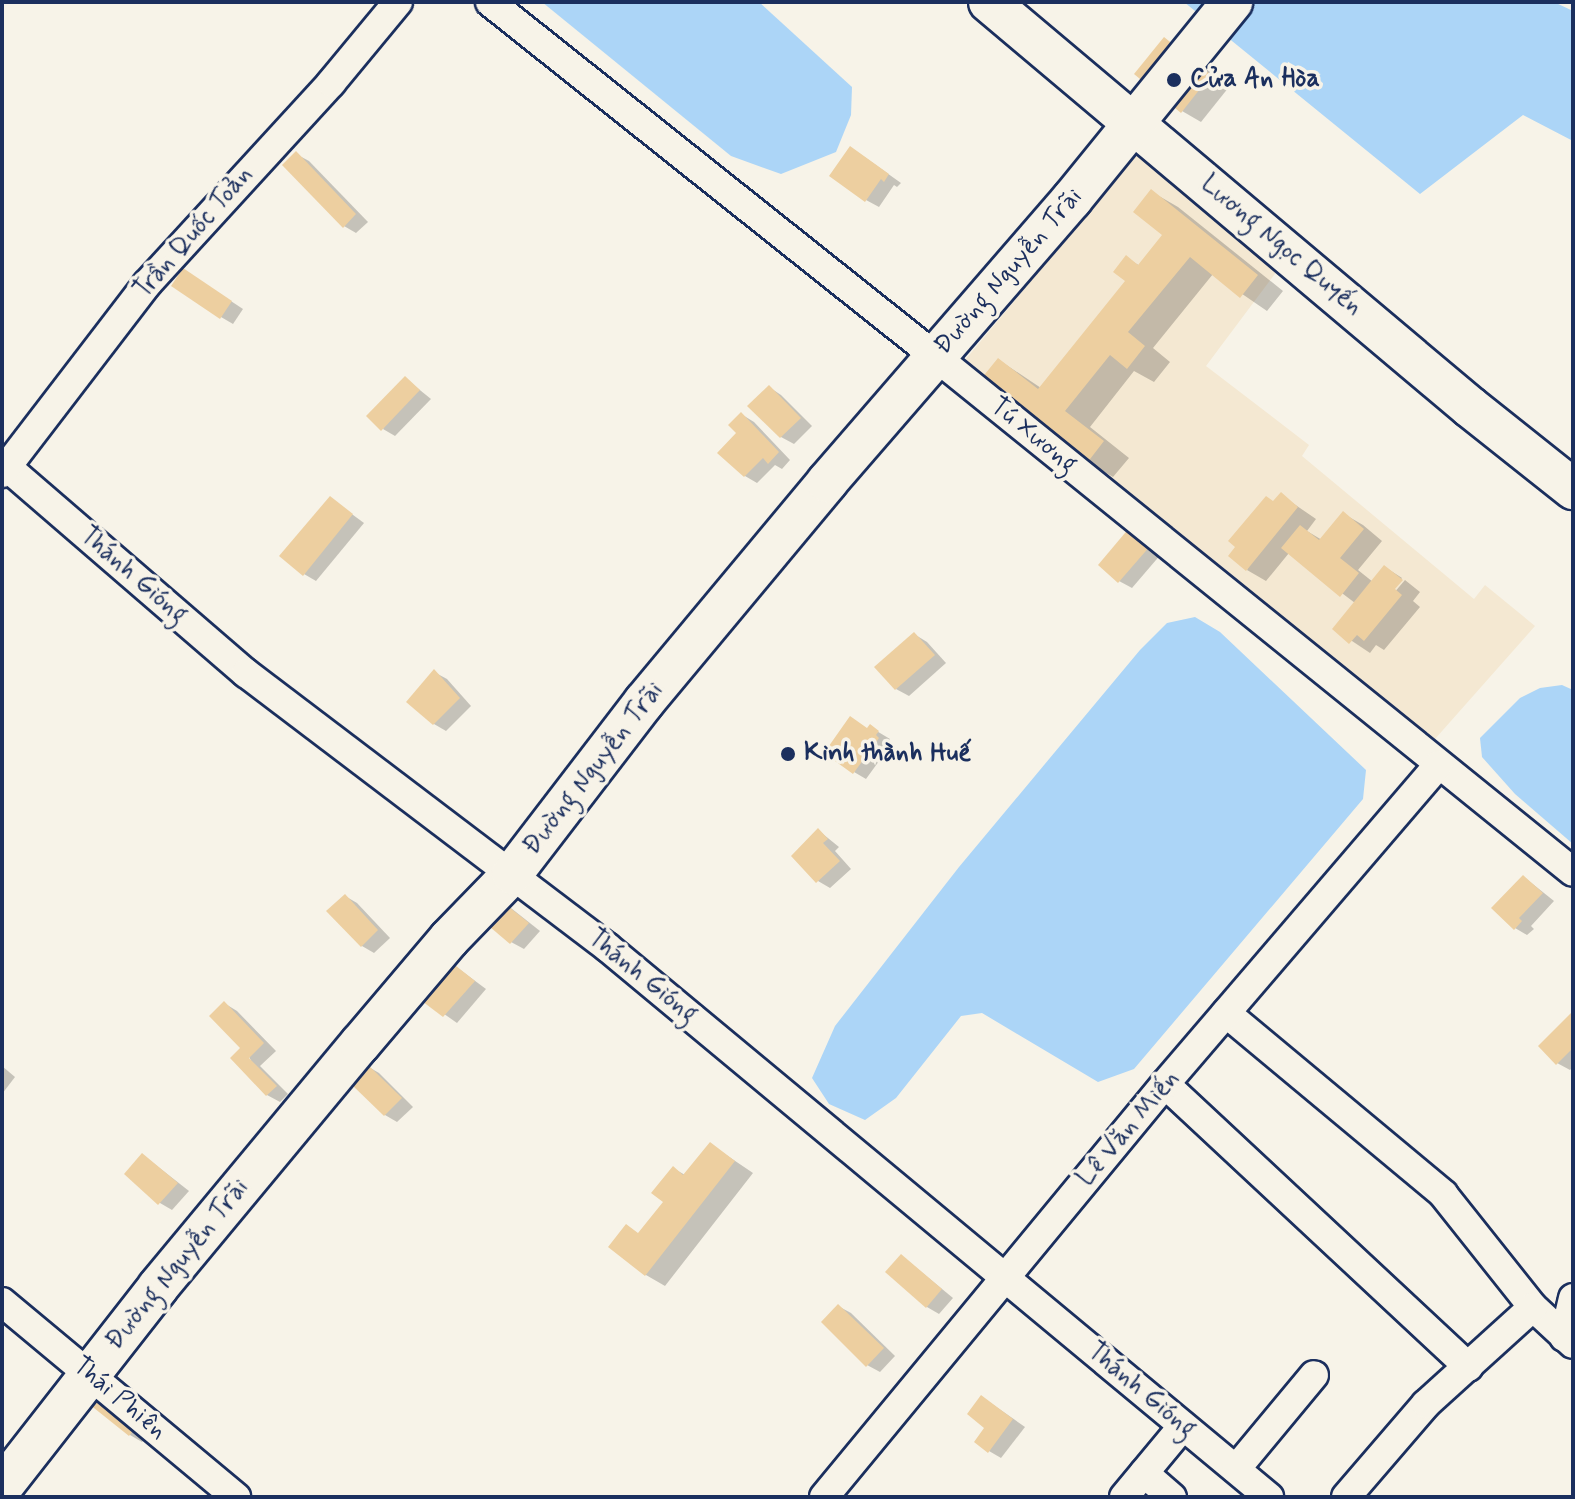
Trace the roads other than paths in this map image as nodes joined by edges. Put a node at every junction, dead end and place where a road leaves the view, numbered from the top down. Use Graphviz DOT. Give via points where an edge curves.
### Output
graph roads {
  1 [pos="398,2"];
  2 [pos="490,2"];
  3 [pos="989,2"];
  4 [pos="1212,27"];
  5 [pos="1136,122"];
  6 [pos="936,357"];
  7 [pos="5,470"];
  8 [pos="1573,489"];
  9 [pos="1438,765"];
  10 [pos="1573,872"];
  11 [pos="512,874"];
  12 [pos="1226,1013"];
  13 [pos="1165,1084"];
  14 [pos="1005,1278"];
  15 [pos="1573,1298"];
  16 [pos="2,1302"];
  17 [pos="1533,1307"];
  18 [pos="1568,1340"];
  19 [pos="1469,1367"];
  20 [pos="89,1375"];
  21 [pos="1314,1375"];
  22 [pos="1183,1426"];
  23 [pos="1236,1469"];
  24 [pos="1144,1473"];
  25 [pos="2,1487"];
  26 [pos="236,1497"];
  27 [pos="824,1497"];
  28 [pos="1124,1497"];
  29 [pos="1172,1497"];
  30 [pos="1269,1497"];
  31 [pos="1346,1497"];
  1 -- 7 [label="street, Trần Quốc Toản" via="147,284"];
  2 -- 6 [label="street, Tú Xương"];
  3 -- 5 [label="main road, Lương Ngọc Quyến"];
  4 -- 5 [label="main road, Đường Nguyễn Trãi"];
  5 -- 6 [label="main road, Đường Nguyễn Trãi"];
  5 -- 8 [label="main road, Lương Ngọc Quyến"];
  6 -- 9 [label="street, Tú Xương"];
  6 -- 11 [label="main road, Đường Nguyễn Trãi" via="644,702"];
  7 -- 11 [label="street, Thánh Gióng" via="246,673"];
  9 -- 10 [label="street, Tú Xương"];
  9 -- 12 [label="street, Lê Văn Miến"];
  11 -- 14 [label="street, Thánh Gióng" via="682,1007"];
  11 -- 20 [label="main road, Đường Nguyễn Trãi" via="360,1044"];
  12 -- 13 [label="street, Lê Văn Miến"];
  12 -- 17 [label="street" via="1443,1194"];
  13 -- 14 [label="street, Lê Văn Miến"];
  13 -- 19 [label="street"];
  14 -- 22 [label="street, Thánh Gióng"];
  14 -- 27 [label="street, Lê Văn Miến"];
  15 -- 18 [label="street"];
  16 -- 20 [label="street, Thái Phiên"];
  17 -- 18 [label="street"];
  17 -- 19 [label="street"];
  19 -- 31 [label="street" via="1426,1404"];
  20 -- 25 [label="main road, Đường Nguyễn Trãi"];
  20 -- 26 [label="street, Thái Phiên"];
  21 -- 23 [label="street"];
  22 -- 23 [label="street, Thánh Gióng"];
  22 -- 24 [label="street"];
  23 -- 30 [label="street, Thánh Gióng"];
  24 -- 28 [label="street"];
  24 -- 29 [label="street"];
}
